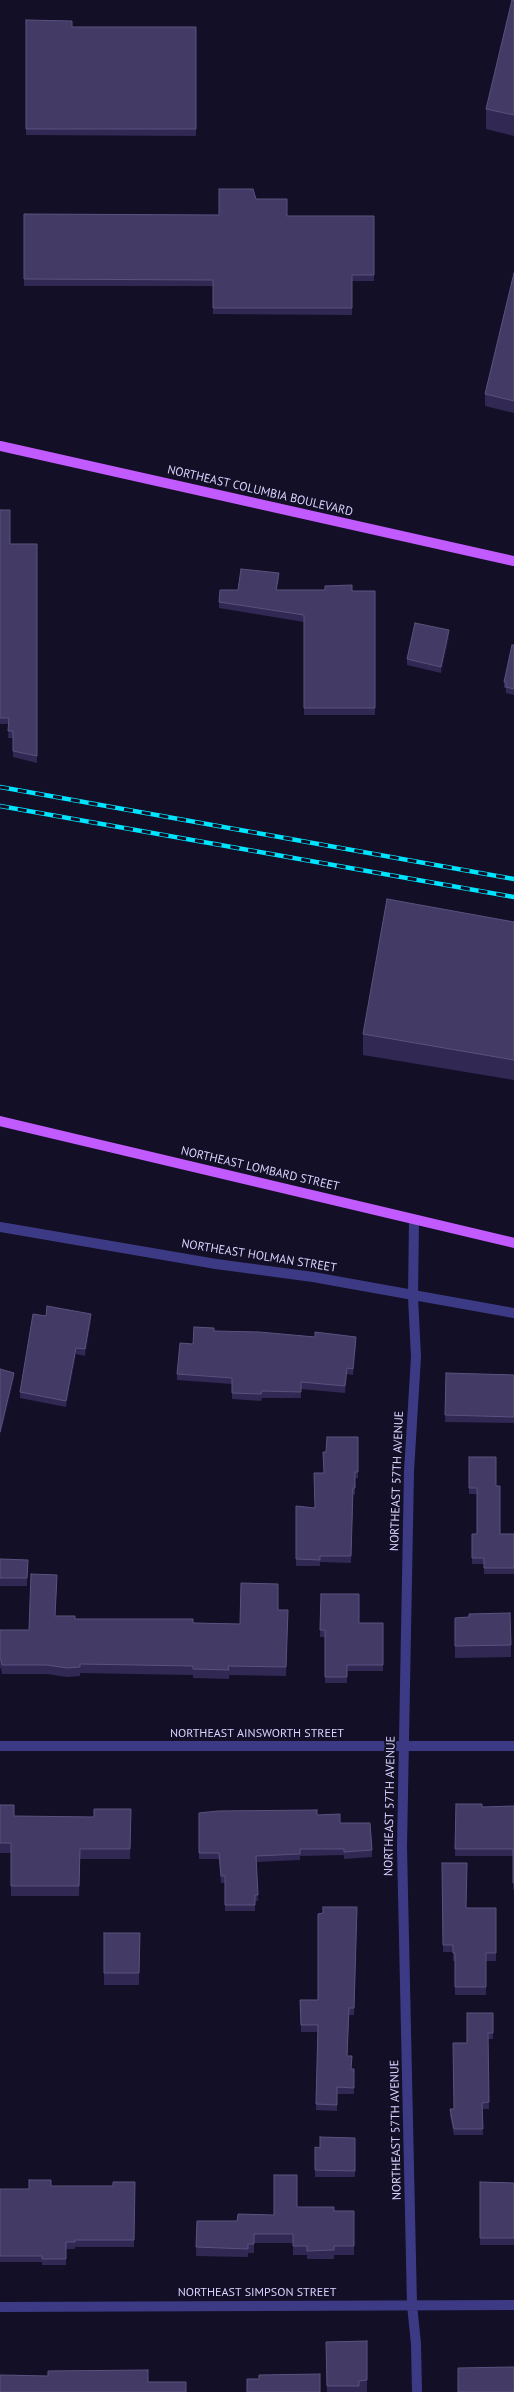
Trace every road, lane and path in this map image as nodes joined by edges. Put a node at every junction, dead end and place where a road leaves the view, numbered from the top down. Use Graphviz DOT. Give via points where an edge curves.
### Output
graph roads {
  1 [pos="0,446"];
  2 [pos="514,561"];
  3 [pos="0,1121"];
  4 [pos="414,1220"];
  5 [pos="0,1227"];
  6 [pos="514,1243"];
  7 [pos="413,1297"];
  8 [pos="514,1313"];
  9 [pos="0,1746"];
  10 [pos="403,1746"];
  11 [pos="514,1746"];
  12 [pos="412,2305"];
  13 [pos="514,2305"];
  14 [pos="0,2307"];
  15 [pos="417,2392"];
  1 -- 2 [label="main road, NORTHEAST COLUMBIA BOULEVARD"];
  3 -- 4 [label="main road, NORTHEAST LOMBARD STREET"];
  4 -- 6 [label="main road, NORTHEAST LOMBARD STREET"];
  4 -- 7 [label="street, NORTHEAST 57TH AVENUE"];
  5 -- 7 [label="street, NORTHEAST HOLMAN STREET" via="216,1264 313,1277"];
  7 -- 8 [label="street, NORTHEAST HOLMAN STREET"];
  7 -- 10 [label="street, NORTHEAST 57TH AVENUE" via="416,1357 409,1471"];
  9 -- 10 [label="street, NORTHEAST AINSWORTH STREET"];
  10 -- 11 [label="street, NORTHEAST AINSWORTH STREET"];
  10 -- 12 [label="street, NORTHEAST 57TH AVENUE" via="402,1847"];
  12 -- 13 [label="street, NORTHEAST SIMPSON STREET"];
  12 -- 14 [label="street, NORTHEAST SIMPSON STREET"];
  12 -- 15 [label="street, NORTHEAST 57TH AVENUE"];
}
